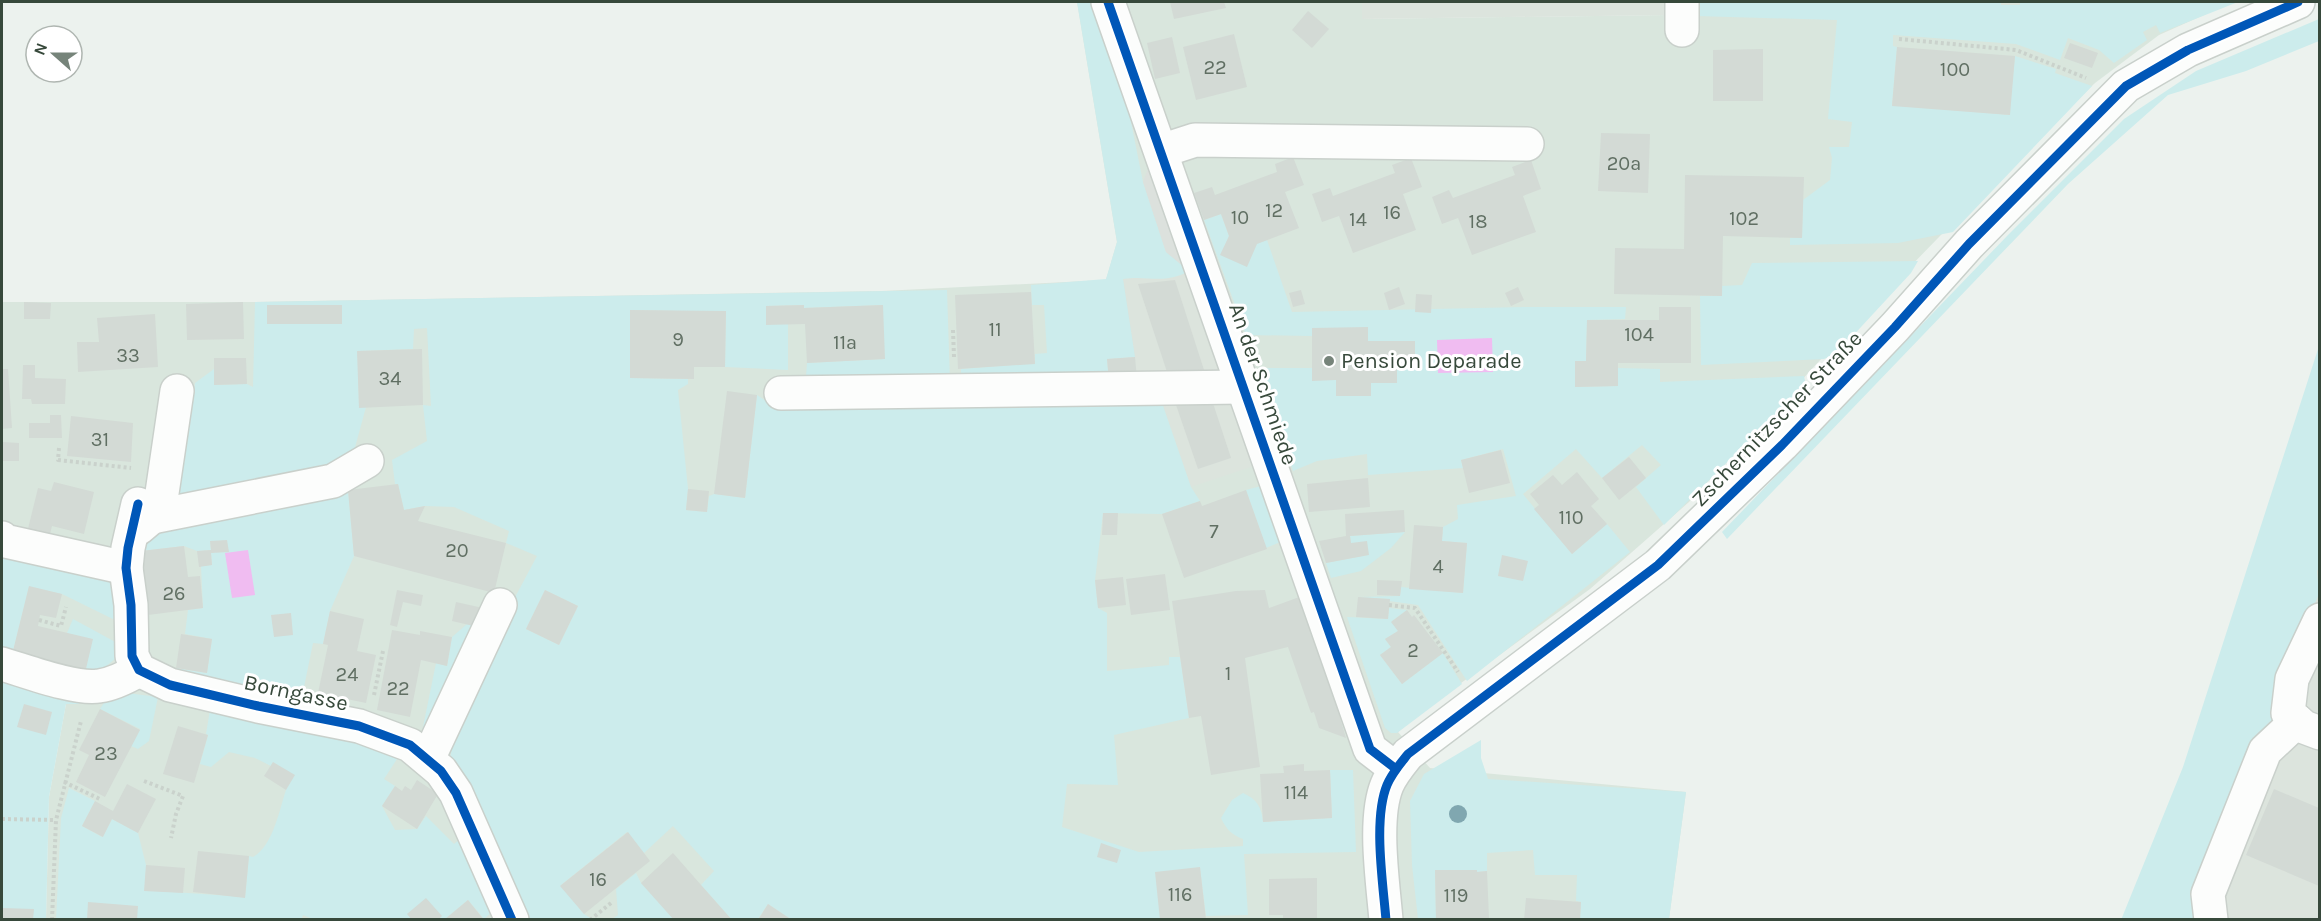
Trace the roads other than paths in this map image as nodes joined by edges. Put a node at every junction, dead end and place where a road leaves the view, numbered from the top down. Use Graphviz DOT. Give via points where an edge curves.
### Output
graph roads {
  1 [pos="1108,2"];
  2 [pos="2298,2"];
  3 [pos="1527,144"];
  4 [pos="1161,150"];
  5 [pos="1243,387"];
  6 [pos="177,391"];
  7 [pos="781,393"];
  8 [pos="367,461"];
  9 [pos="141,518"];
  10 [pos="2,538"];
  11 [pos="126,568"];
  12 [pos="500,605"];
  13 [pos="2319,620"];
  14 [pos="2,664"];
  15 [pos="139,670"];
  16 [pos="2308,727"];
  17 [pos="428,759"];
  18 [pos="1396,769"];
  19 [pos="512,920"];
  20 [pos="1386,920"];
  21 [pos="2211,920"];
  1 -- 4 [label="street, An der Schmiede"];
  2 -- 18 [label="street, Zschernitzscher Straße" via="2188,50 2126,86 1685,541 1408,754"];
  3 -- 4 [label="street" via="1195,140"];
  4 -- 5 [label="street, An der Schmiede"];
  5 -- 7 [label="street"];
  5 -- 18 [label="street, An der Schmiede" via="1370,748"];
  6 -- 9 [label="street" via="162,493"];
  8 -- 9 [label="street" via="333,481"];
  9 -- 11 [label="street" via="128,548"];
  10 -- 11 [label="street"];
  11 -- 15 [label="street" via="132,656"];
  12 -- 17 [label="street"];
  13 -- 16 [label="street" via="2292,680 2288,712"];
  14 -- 15 [label="street" via="93,687"];
  15 -- 17 [label="street, Borngasse" via="170,685 366,727 410,745"];
  16 -- 21 [label="street" via="2265,751 2208,894"];
  17 -- 19 [label="street, Borngasse" via="456,793"];
  18 -- 20 [label="street, Zschernitzscher Straße" via="1386,787 1381,819"];
}
